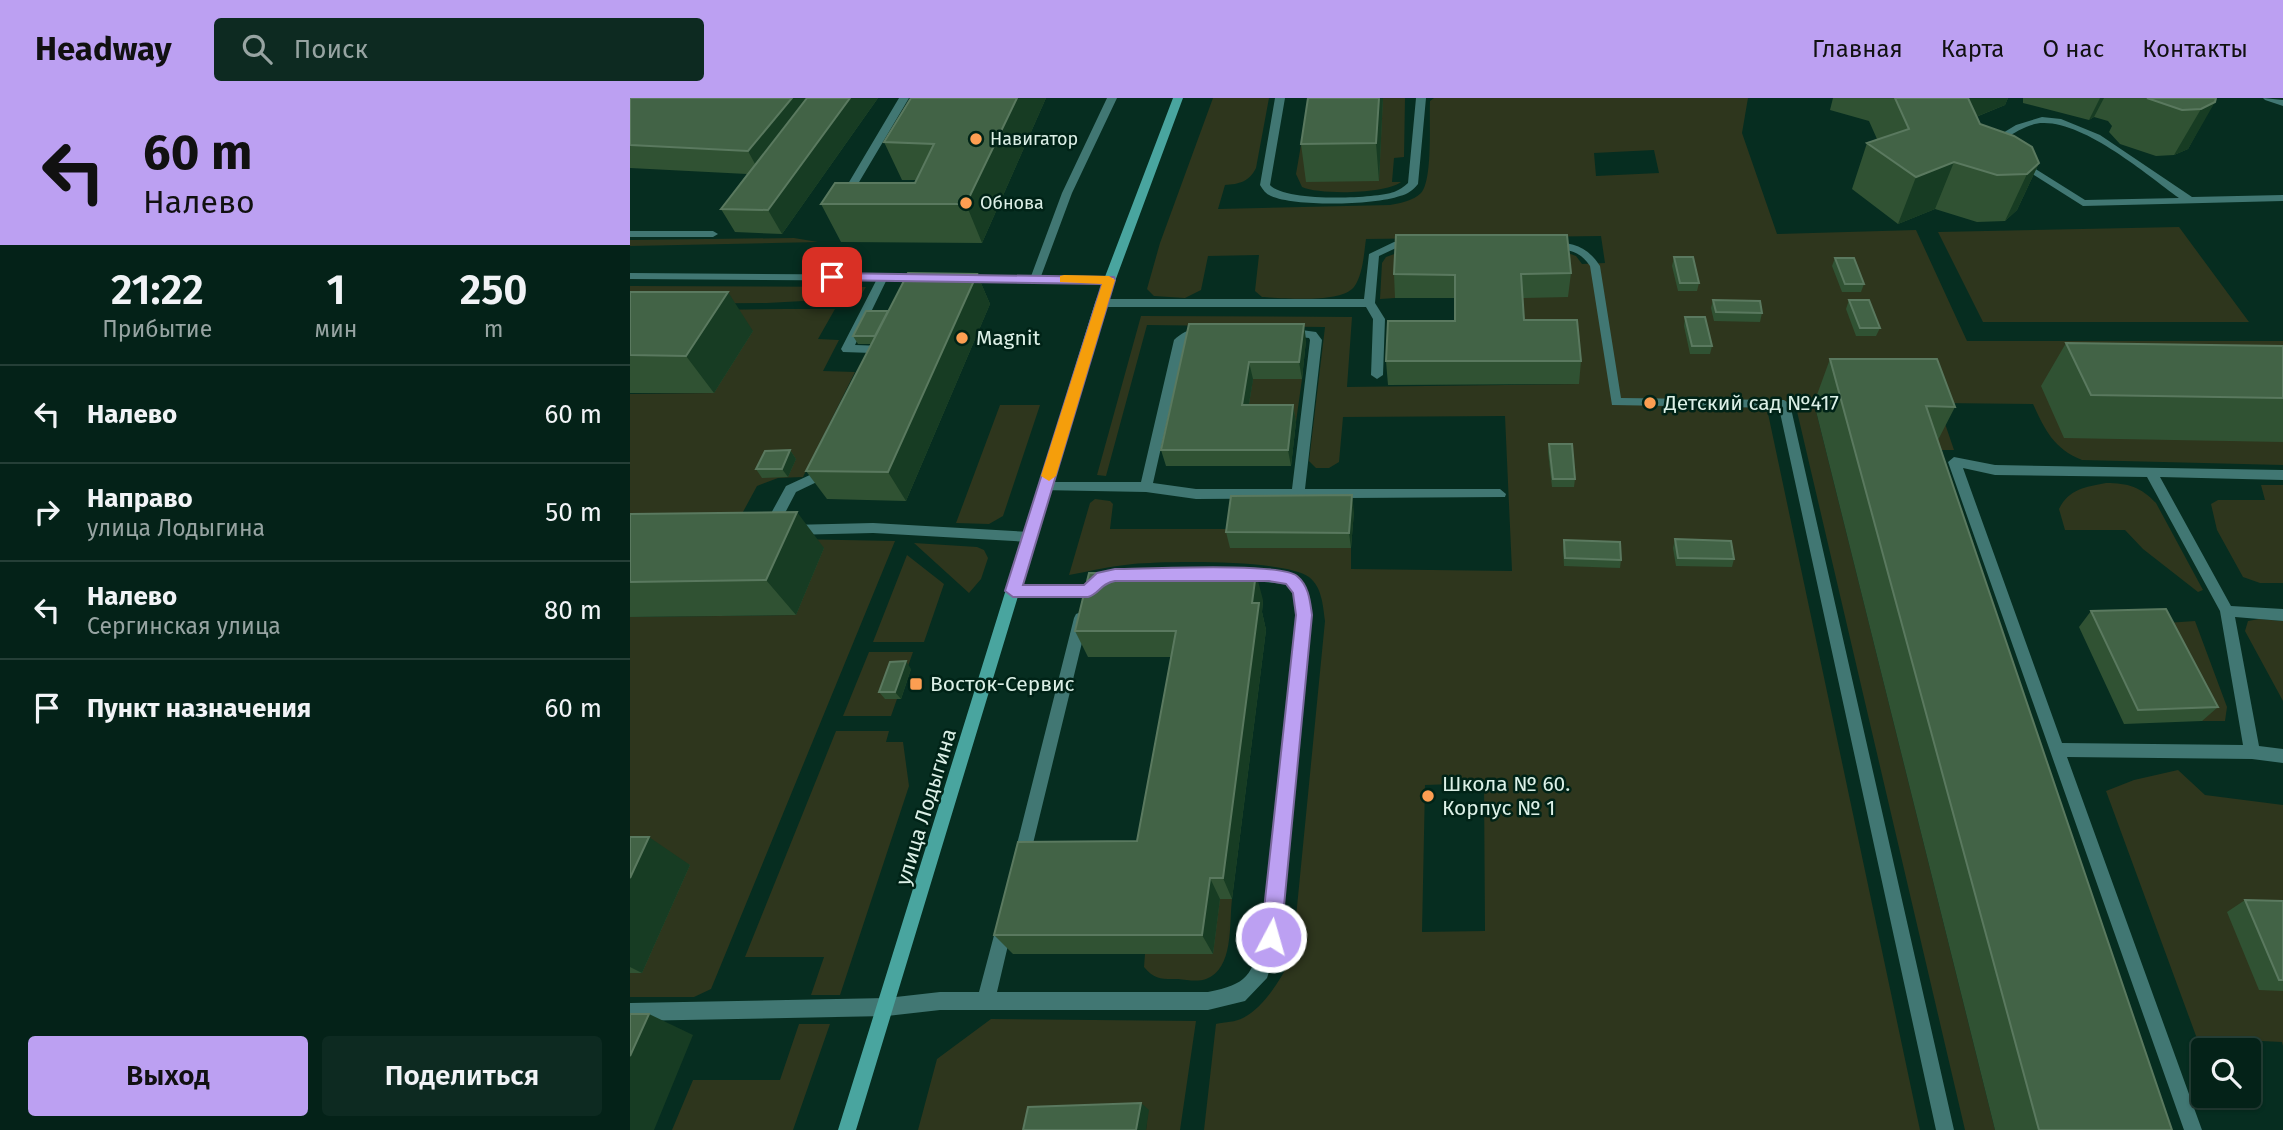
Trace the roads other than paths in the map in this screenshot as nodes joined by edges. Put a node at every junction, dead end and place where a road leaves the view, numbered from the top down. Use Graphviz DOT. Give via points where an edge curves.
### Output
graph roads {
  1 [pos="904,98"];
  2 [pos="1112,98"];
  3 [pos="1178,98"];
  4 [pos="1280,98"];
  5 [pos="1421,98"];
  6 [pos="2268,98"];
  7 [pos="2283,103"];
  8 [pos="2188,198"];
  9 [pos="2283,198"];
  10 [pos="835,212"];
  11 [pos="630,234"];
  12 [pos="713,234"];
  13 [pos="1420,245"];
  14 [pos="1540,245"];
  15 [pos="630,276"];
  16 [pos="883,277"];
  17 [pos="935,278"];
  18 [pos="948,278"];
  19 [pos="1035,279"];
  20 [pos="1109,280"];
  21 [pos="1101,303"];
  22 [pos="1369,303"];
  23 [pos="1275,332"];
  24 [pos="1220,333"];
  25 [pos="869,373"];
  26 [pos="1377,375"];
  27 [pos="828,454"];
  28 [pos="2152,475"];
  29 [pos="2283,475"];
  30 [pos="1045,487"];
  31 [pos="1146,487"];
  32 [pos="1298,494"];
  33 [pos="1500,494"];
  34 [pos="1030,537"];
  35 [pos="1217,575"];
  36 [pos="1102,577"];
  37 [pos="1013,591"];
  38 [pos="1088,591"];
  39 [pos="2227,611"];
  40 [pos="2283,615"];
  41 [pos="2058,750"];
  42 [pos="2252,752"];
  43 [pos="2283,756"];
  44 [pos="1016,879"];
  45 [pos="1010,906"];
  46 [pos="986,1001"];
  47 [pos="887,1007"];
  48 [pos="630,1012"];
  49 [pos="847,1130"];
  50 [pos="1944,1130"];
  51 [pos="2193,1130"];
  1 -- 10 [label="street"];
  2 -- 19 [label="street" via="1067,193"];
  3 -- 20 [label="main road, улица Лодыгина"];
  4 -- 5 [label="street" via="1265,185 1279,196 1304,198 1389,196 1409,188"];
  6 -- 7 [label="street"];
  8 -- 8 [label="street" via="2082,129 2044,119 2017,126 1998,139 2022,165 2083,203"];
  8 -- 9 [label="street"];
  11 -- 12 [label="street"];
  13 -- 22 [label="street" via="1394,246 1374,254"];
  14 -- 50 [label="street" via="1578,247 1595,266 1616,402 1784,404"];
  15 -- 16 [label="street"];
  16 -- 17 [label="street"];
  16 -- 25 [label="street" via="847,349 880,349"];
  18 -- 19 [label="street"];
  19 -- 20 [label="street"];
  20 -- 21 [label="main road, улица Лодыгина"];
  21 -- 22 [label="street"];
  21 -- 30 [label="main road, улица Лодыгина"];
  22 -- 26 [label="street" via="1379,319"];
  23 -- 32 [label="street" via="1303,332 1316,340"];
  24 -- 31 [label="street" via="1192,333 1180,340"];
  27 -- 34 [label="street" via="817,477 791,489 762,530 873,528"];
  28 -- 29 [label="street"];
  28 -- 39 [label="street"];
  28 -- 41 [label="street" via="1995,470 1954,462"];
  30 -- 31 [label="street"];
  30 -- 34 [label="main road, улица Лодыгина"];
  31 -- 32 [label="street" via="1196,494"];
  32 -- 33 [label="street"];
  34 -- 37 [label="main road, улица Лодыгина"];
  35 -- 46 [label="street" via="1290,579 1300,592 1304,615 1271,937 1261,972 1239,995 1208,1000"];
  36 -- 38 [label="street"];
  37 -- 38 [label="street"];
  37 -- 47 [label="main road, улица Лодыгина"];
  38 -- 44 [label="street"];
  39 -- 40 [label="street"];
  39 -- 42 [label="street"];
  41 -- 42 [label="street"];
  41 -- 51 [label="street"];
  42 -- 43 [label="street"];
  45 -- 46 [label="street"];
  46 -- 47 [label="street"];
  47 -- 48 [label="street"];
  47 -- 49 [label="main road, улица Лодыгина"];
}
